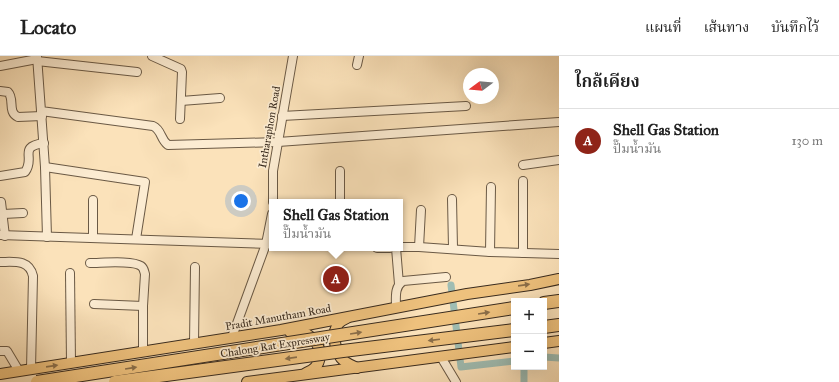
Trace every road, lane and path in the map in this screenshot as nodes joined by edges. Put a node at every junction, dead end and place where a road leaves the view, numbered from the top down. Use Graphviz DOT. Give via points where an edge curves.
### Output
graph roads {
  1 [pos="293,56"];
  2 [pos="359,56"];
  3 [pos="155,57"];
  4 [pos="37,59"];
  5 [pos="357,65"];
  6 [pos="0,66"];
  7 [pos="137,72"];
  8 [pos="0,91"];
  9 [pos="220,98"];
  10 [pos="181,100"];
  11 [pos="466,106"];
  12 [pos="42,114"];
  13 [pos="282,116"];
  14 [pos="180,119"];
  15 [pos="559,122"];
  16 [pos="278,142"];
  17 [pos="44,143"];
  18 [pos="559,160"];
  19 [pos="523,165"];
  20 [pos="45,167"];
  21 [pos="340,171"];
  22 [pos="0,176"];
  23 [pos="523,181"];
  24 [pos="490,187"];
  25 [pos="273,199"];
  26 [pos="340,199"];
  27 [pos="452,199"];
  28 [pos="93,200"];
  29 [pos="2,202"];
  30 [pos="421,210"];
  31 [pos="23,213"];
  32 [pos="3,214"];
  33 [pos="2,235"];
  34 [pos="48,237"];
  35 [pos="93,238"];
  36 [pos="136,240"];
  37 [pos="269,244"];
  38 [pos="419,246"];
  39 [pos="403,248"];
  40 [pos="453,248"];
  41 [pos="396,251"];
  42 [pos="490,252"];
  43 [pos="523,253"];
  44 [pos="559,254"];
  45 [pos="0,262"];
  46 [pos="90,263"];
  47 [pos="195,267"];
  48 [pos="70,273"];
  49 [pos="446,277"];
  50 [pos="559,279"];
  51 [pos="399,284"];
  52 [pos="559,301"];
  53 [pos="547,303"];
  54 [pos="94,304"];
  55 [pos="143,306"];
  56 [pos="396,308"];
  57 [pos="511,308"];
  58 [pos="349,317"];
  59 [pos="559,325"];
  60 [pos="547,327"];
  61 [pos="511,330"];
  62 [pos="232,337"];
  63 [pos="216,340"];
  64 [pos="559,341"];
  65 [pos="194,343"];
  66 [pos="547,343"];
  67 [pos="511,346"];
  68 [pos="0,351"];
  69 [pos="143,351"];
  70 [pos="441,357"];
  71 [pos="71,363"];
  72 [pos="357,368"];
  73 [pos="31,369"];
  74 [pos="19,371"];
  75 [pos="0,374"];
  76 [pos="296,376"];
  77 [pos="37,382"];
  78 [pos="115,382"];
  79 [pos="248,382"];
  80 [pos="456,382"];
  1 -- 13 [label="street, Intharaphon Road"];
  2 -- 5 [label="street"];
  3 -- 10 [label="street" via="181,69"];
  4 -- 6 [label="street"];
  4 -- 7 [label="street"];
  4 -- 12 [label="street"];
  8 -- 12 [label="street" via="8,92 10,95 14,115 18,117"];
  9 -- 10 [label="street"];
  10 -- 14 [label="street"];
  11 -- 13 [label="street"];
  12 -- 16 [label="street" via="153,126 158,128 168,145"];
  12 -- 17 [label="street"];
  13 -- 16 [label="street, Intharaphon Road"];
  15 -- 16 [label="street"];
  16 -- 25 [label="street, Intharaphon Road" via="273,170"];
  17 -- 20 [label="street"];
  17 -- 22 [label="street" via="30,147 25,172"];
  18 -- 19 [label="street"];
  20 -- 34 [label="street"];
  20 -- 36 [label="street" via="144,182"];
  21 -- 26 [label="street"];
  23 -- 43 [label="street"];
  24 -- 42 [label="street"];
  27 -- 40 [label="street"];
  28 -- 35 [label="street"];
  29 -- 32 [label="street"];
  30 -- 38 [label="street"];
  31 -- 32 [label="street"];
  32 -- 33 [label="street"];
  33 -- 34 [label="street"];
  34 -- 35 [label="street"];
  35 -- 36 [label="street"];
  36 -- 37 [label="street"];
  37 -- 62 [label="street"];
  38 -- 39 [label="street"];
  38 -- 40 [label="street"];
  40 -- 42 [label="street"];
  41 -- 51 [label="street"];
  42 -- 43 [label="street"];
  43 -- 44 [label="street"];
  45 -- 73 [label="street" via="26,264 31,269"];
  46 -- 55 [label="street" via="140,265 145,274"];
  47 -- 65 [label="street"];
  48 -- 71 [label="street"];
  49 -- 51 [label="street" via="412,279"];
  56 -- 50 [label="main road, Pradit Manutham Road, one-way"];
  51 -- 56 [label="street"];
  52 -- 53 [label="highway"];
  54 -- 55 [label="street"];
  55 -- 69 [label="street"];
  56 -- 58 [label="main road, Pradit Manutham Road"];
  77 -- 57 [label="highway, Chalong Rat Expressway, one-way, bridge"];
  58 -- 62 [label="main road, Pradit Manutham Road"];
  58 -- 72 [label="main road" via="339,323 334,333 336,346 341,358"];
  59 -- 60 [label="highway"];
  61 -- 78 [label="highway, Chalong Rat Expressway, one-way, bridge"];
  62 -- 63 [label="main road, Pradit Manutham Road"];
  63 -- 65 [label="main road, Pradit Manutham Road"];
  63 -- 76 [label="main road" via="225,341 291,331 306,334 315,342 320,361 315,368"];
  64 -- 66 [label="main road"];
  65 -- 69 [label="main road, Pradit Manutham Road"];
  67 -- 70 [label="main road"];
  68 -- 74 [label="street" via="7,351"];
  69 -- 71 [label="main road, Pradit Manutham Road"];
  70 -- 72 [label="main road"];
  70 -- 80 [label="street"];
  73 -- 71 [label="main road, Pradit Manutham Road, one-way"];
  72 -- 76 [label="main road"];
  73 -- 74 [label="main road, Pradit Manutham Road"];
  74 -- 75 [label="main road, Pradit Manutham Road"];
  76 -- 79 [label="main road"];
}
